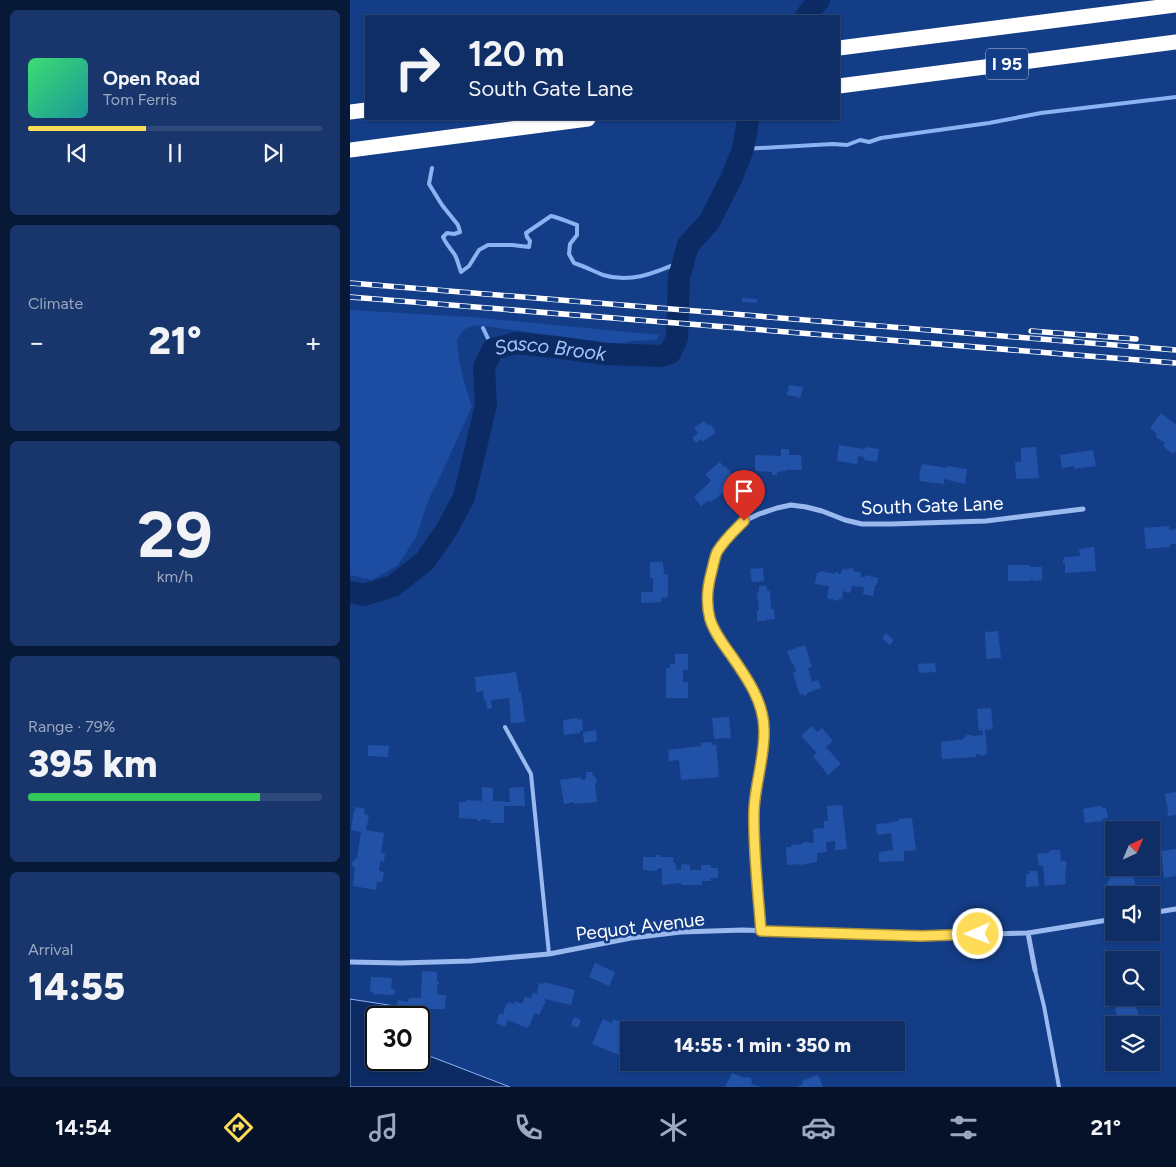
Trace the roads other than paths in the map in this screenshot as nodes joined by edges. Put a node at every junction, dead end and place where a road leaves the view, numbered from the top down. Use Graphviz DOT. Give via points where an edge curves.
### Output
graph roads {
  1 [pos="1176,5"];
  2 [pos="1176,42"];
  3 [pos="840,48"];
  4 [pos="840,86"];
  5 [pos="365,110"];
  6 [pos="350,112"];
  7 [pos="580,120"];
  8 [pos="350,150"];
  9 [pos="1083,509"];
  10 [pos="505,727"];
  11 [pos="1176,909"];
  12 [pos="1160,912"];
  13 [pos="1105,920"];
  14 [pos="761,931"];
  15 [pos="1028,933"];
  16 [pos="548,954"];
  17 [pos="350,962"];
  18 [pos="1035,970"];
  19 [pos="1059,1087"];
  1 -- 3 [label="highway, I 95"];
  2 -- 4 [label="highway, I 95"];
  5 -- 6 [label="highway"];
  7 -- 8 [label="highway"];
  9 -- 14 [label="street, South Gate Lane" via="986,521 862,524 806,506 791,505 744,521 728,536 716,553 707,594 708,610 722,643 742,670 761,708 764,731 754,809"];
  10 -- 16 [label="lane" via="531,774"];
  11 -- 12 [label="street"];
  13 -- 15 [label="street, Pequot Avenue"];
  14 -- 15 [label="street, Pequot Avenue" via="921,936"];
  14 -- 16 [label="street, Pequot Avenue" via="681,932"];
  15 -- 18 [label="street"];
  16 -- 17 [label="street, Pequot Avenue" via="470,961"];
  18 -- 19 [label="lane"];
}
